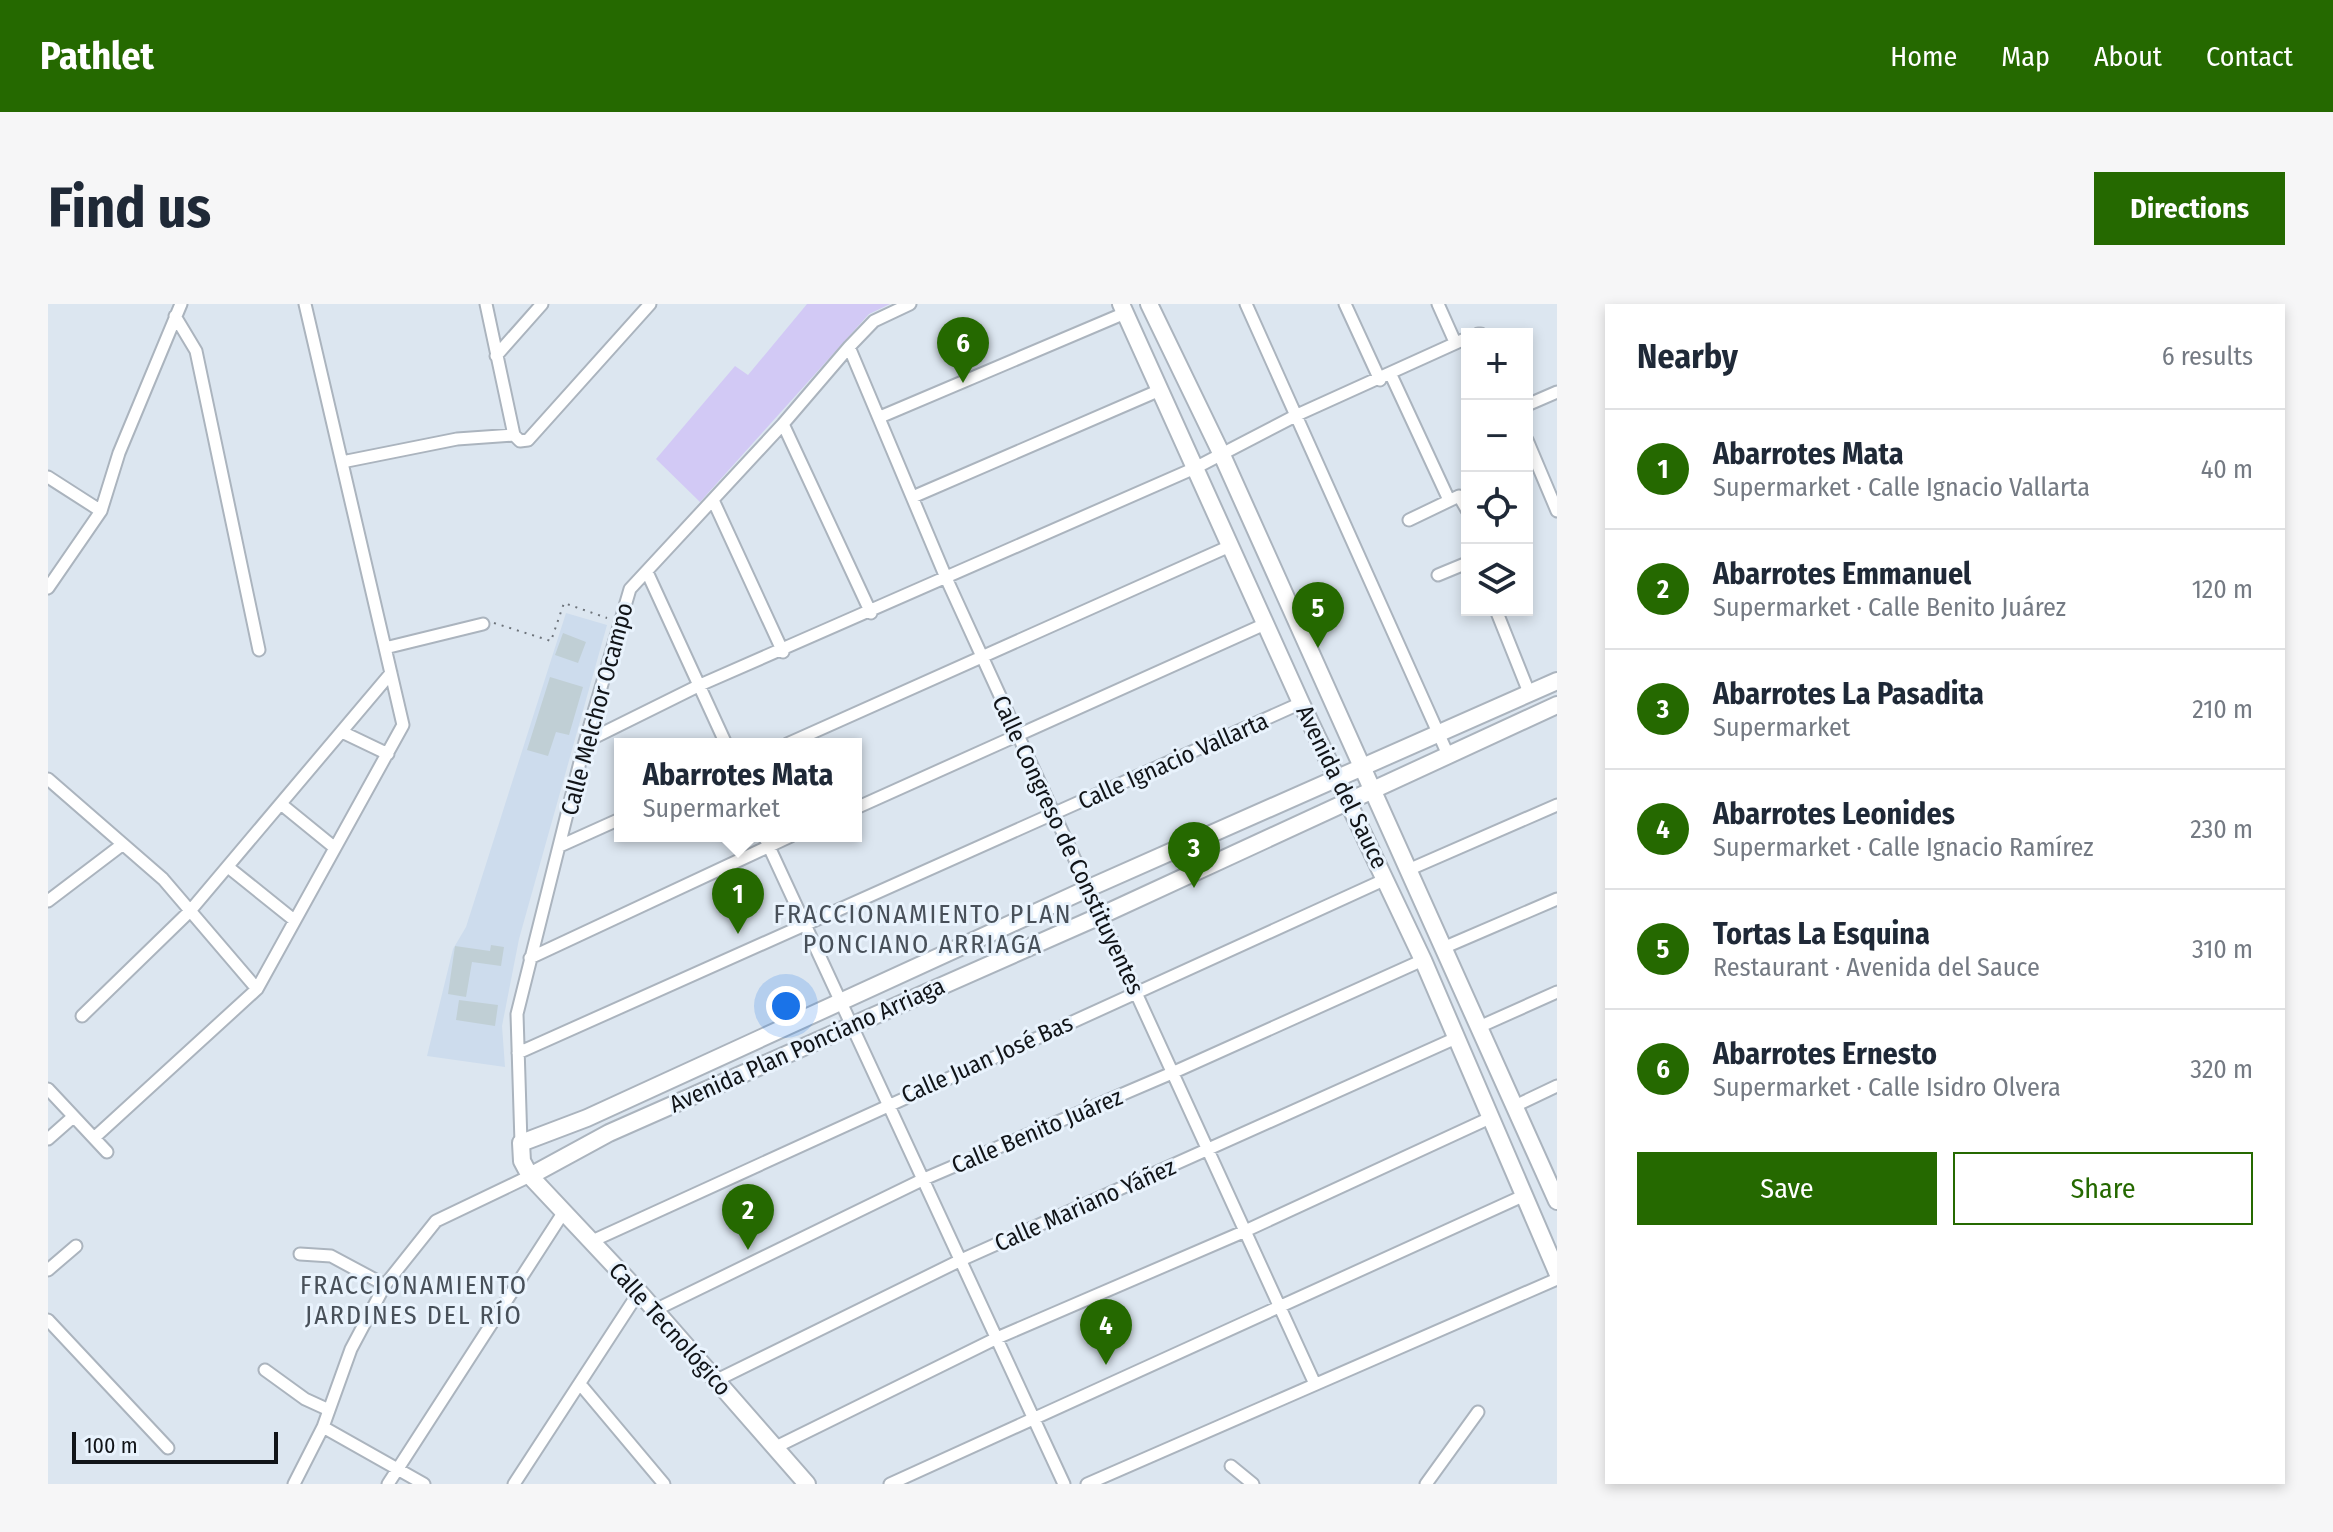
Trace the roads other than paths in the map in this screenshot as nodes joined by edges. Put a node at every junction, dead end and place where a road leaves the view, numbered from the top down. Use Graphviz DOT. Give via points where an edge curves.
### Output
graph roads {
  1 [pos="305,304"];
  2 [pos="486,304"];
  3 [pos="542,304"];
  4 [pos="650,304"];
  5 [pos="910,304"];
  6 [pos="1149,304"];
  7 [pos="1246,304"];
  8 [pos="1345,304"];
  9 [pos="1438,304"];
  10 [pos="1123,308"];
  11 [pos="178,310"];
  12 [pos="1461,340"];
  13 [pos="1455,342"];
  14 [pos="849,347"];
  15 [pos="496,356"];
  16 [pos="1386,377"];
  17 [pos="1160,390"];
  18 [pos="1557,392"];
  19 [pos="1533,402"];
  20 [pos="1297,415"];
  21 [pos="880,417"];
  22 [pos="783,424"];
  23 [pos="514,435"];
  24 [pos="1533,454"];
  25 [pos="1222,455"];
  26 [pos="342,462"];
  27 [pos="1195,468"];
  28 [pos="48,477"];
  29 [pos="915,496"];
  30 [pos="1454,498"];
  31 [pos="713,500"];
  32 [pos="1461,504"];
  33 [pos="101,511"];
  34 [pos="1557,511"];
  35 [pos="1409,520"];
  36 [pos="1230,546"];
  37 [pos="1461,565"];
  38 [pos="647,572"];
  39 [pos="1438,575"];
  40 [pos="947,580"];
  41 [pos="49,585"];
  42 [pos="871,613"];
  43 [pos="1498,616"];
  44 [pos="485,622"];
  45 [pos="1265,624"];
  46 [pos="385,648"];
  47 [pos="259,650"];
  48 [pos="783,652"];
  49 [pos="982,657"];
  50 [pos="391,673"];
  51 [pos="1557,681"];
  52 [pos="700,685"];
  53 [pos="1530,695"];
  54 [pos="1301,703"];
  55 [pos="1557,705"];
  56 [pos="342,732"];
  57 [pos="1439,734"];
  58 [pos="1018,737"];
  59 [pos="723,738"];
  60 [pos="800,738"];
  61 [pos="585,742"];
  62 [pos="388,754"];
  63 [pos="1449,757"];
  64 [pos="1363,768"];
  65 [pos="48,779"];
  66 [pos="1339,779"];
  67 [pos="1374,792"];
  68 [pos="1350,803"];
  69 [pos="281,804"];
  70 [pos="862,805"];
  71 [pos="1557,805"];
  72 [pos="1053,815"];
  73 [pos="614,822"];
  74 [pos="764,842"];
  75 [pos="766,842"];
  76 [pos="123,844"];
  77 [pos="560,846"];
  78 [pos="335,848"];
  79 [pos="228,867"];
  80 [pos="1408,870"];
  81 [pos="1386,879"];
  82 [pos="1089,888"];
  83 [pos="1557,899"];
  84 [pos="48,901"];
  85 [pos="190,911"];
  86 [pos="1100,916"];
  87 [pos="294,920"];
  88 [pos="804,924"];
  89 [pos="1443,948"];
  90 [pos="530,958"];
  91 [pos="1423,960"];
  92 [pos="257,989"];
  93 [pos="1137,992"];
  94 [pos="1557,992"];
  95 [pos="839,1001"];
  96 [pos="82,1016"];
  97 [pos="851,1027"];
  98 [pos="1479,1027"];
  99 [pos="1456,1038"];
  100 [pos="518,1053"];
  101 [pos="1172,1073"];
  102 [pos="1557,1086"];
  103 [pos="48,1089"];
  104 [pos="889,1103"];
  105 [pos="1515,1106"];
  106 [pos="73,1117"];
  107 [pos="1492,1117"];
  108 [pos="587,1118"];
  109 [pos="609,1133"];
  110 [pos="94,1138"];
  111 [pos="48,1139"];
  112 [pos="521,1143"];
  113 [pos="1208,1150"];
  114 [pos="107,1152"];
  115 [pos="530,1176"];
  116 [pos="924,1179"];
  117 [pos="1525,1195"];
  118 [pos="1557,1201"];
  119 [pos="563,1213"];
  120 [pos="1243,1232"];
  121 [pos="590,1242"];
  122 [pos="76,1246"];
  123 [pos="300,1254"];
  124 [pos="961,1260"];
  125 [pos="1556,1265"];
  126 [pos="48,1270"];
  127 [pos="1557,1279"];
  128 [pos="385,1285"];
  129 [pos="639,1292"];
  130 [pos="1280,1306"];
  131 [pos="655,1310"];
  132 [pos="48,1320"];
  133 [pos="997,1338"];
  134 [pos="265,1370"];
  135 [pos="717,1380"];
  136 [pos="580,1384"];
  137 [pos="1315,1384"];
  138 [pos="329,1410"];
  139 [pos="1478,1412"];
  140 [pos="1034,1417"];
  141 [pos="323,1427"];
  142 [pos="776,1447"];
  143 [pos="168,1448"];
  144 [pos="1231,1466"];
  145 [pos="395,1469"];
  146 [pos="518,1482"];
  147 [pos="294,1484"];
  148 [pos="388,1484"];
  149 [pos="424,1484"];
  150 [pos="664,1484"];
  151 [pos="807,1484"];
  152 [pos="890,1484"];
  153 [pos="1064,1484"];
  154 [pos="1087,1484"];
  155 [pos="1253,1484"];
  156 [pos="1426,1484"];
  1 -- 26 [label="street"];
  2 -- 15 [label="street"];
  3 -- 15 [label="street"];
  4 -- 23 [label="street" via="528,440"];
  5 -- 14 [label="street, Calle Melchor Ocampo" via="874,321"];
  6 -- 25 [label="street, Avenida del Sauce"];
  7 -- 20 [label="street"];
  8 -- 16 [label="street"];
  9 -- 13 [label="street"];
  10 -- 17 [label="street, Avenida del Sauce"];
  10 -- 21 [label="street"];
  11 -- 33 [label="street"];
  11 -- 47 [label="street" via="196,351"];
  12 -- 13 [label="street"];
  13 -- 16 [label="street"];
  14 -- 21 [label="street, Calle Congreso de Constituyentes"];
  14 -- 22 [label="street, Calle Melchor Ocampo"];
  15 -- 23 [label="street"];
  16 -- 20 [label="street"];
  16 -- 30 [label="street"];
  17 -- 27 [label="street, Avenida del Sauce"];
  17 -- 29 [label="street"];
  18 -- 19 [label="street"];
  20 -- 25 [label="street"];
  20 -- 57 [label="street"];
  21 -- 29 [label="street, Calle Congreso de Constituyentes"];
  22 -- 31 [label="street, Calle Melchor Ocampo"];
  22 -- 42 [label="street"];
  23 -- 26 [label="street" via="457,439"];
  24 -- 34 [label="street"];
  25 -- 27 [label="street"];
  25 -- 64 [label="street, Avenida del Sauce"];
  26 -- 46 [label="street"];
  27 -- 36 [label="street, Avenida del Sauce"];
  27 -- 40 [label="street"];
  28 -- 33 [label="street"];
  29 -- 40 [label="street, Calle Congreso de Constituyentes"];
  30 -- 32 [label="street"];
  30 -- 35 [label="street"];
  31 -- 38 [label="street, Calle Melchor Ocampo"];
  31 -- 48 [label="street"];
  33 -- 41 [label="street"];
  36 -- 45 [label="street, Avenida del Sauce"];
  36 -- 49 [label="street"];
  37 -- 39 [label="street"];
  38 -- 52 [label="street"];
  38 -- 61 [label="street, Calle Melchor Ocampo" via="630,589"];
  40 -- 42 [label="street"];
  40 -- 49 [label="street, Calle Congreso de Constituyentes"];
  42 -- 48 [label="street"];
  43 -- 53 [label="street"];
  44 -- 46 [label="street"];
  45 -- 54 [label="street, Avenida del Sauce"];
  45 -- 58 [label="street"];
  46 -- 50 [label="street"];
  48 -- 52 [label="street"];
  49 -- 58 [label="street, Calle Congreso de Constituyentes"];
  49 -- 60 [label="street"];
  50 -- 56 [label="street"];
  50 -- 62 [label="street" via="403,725"];
  51 -- 53 [label="street, Avenida Plan Ponciano Arriaga"];
  52 -- 59 [label="street"];
  52 -- 61 [label="street"];
  53 -- 57 [label="street, Avenida Plan Ponciano Arriaga"];
  54 -- 66 [label="street, Avenida del Sauce"];
  54 -- 72 [label="street, Calle Ignacio Vallarta"];
  55 -- 63 [label="street, Avenida Plan Ponciano Arriaga"];
  56 -- 62 [label="street"];
  56 -- 69 [label="street"];
  57 -- 63 [label="street"];
  57 -- 64 [label="street, Avenida Plan Ponciano Arriaga"];
  58 -- 70 [label="street"];
  58 -- 72 [label="street, Calle Congreso de Constituyentes"];
  61 -- 77 [label="street, Calle Melchor Ocampo"];
  62 -- 78 [label="street"];
  63 -- 67 [label="street, Avenida Plan Ponciano Arriaga"];
  64 -- 66 [label="street, Avenida Plan Ponciano Arriaga"];
  64 -- 67 [label="street, Avenida del Sauce"];
  65 -- 76 [label="street"];
  66 -- 68 [label="street, Avenida del Sauce"];
  66 -- 82 [label="street, Avenida Plan Ponciano Arriaga"];
  67 -- 68 [label="street, Avenida Plan Ponciano Arriaga"];
  67 -- 80 [label="street, Avenida del Sauce"];
  68 -- 81 [label="street, Avenida del Sauce"];
  68 -- 86 [label="street, Avenida Plan Ponciano Arriaga"];
  69 -- 78 [label="street"];
  69 -- 79 [label="street"];
  71 -- 80 [label="street"];
  72 -- 82 [label="street, Calle Congreso de Constituyentes"];
  72 -- 88 [label="street, Calle Ignacio Vallarta"];
  73 -- 77 [label="street"];
  74 -- 90 [label="street"];
  75 -- 88 [label="street"];
  76 -- 84 [label="street"];
  76 -- 85 [label="street"];
  77 -- 90 [label="street, Calle Melchor Ocampo"];
  78 -- 87 [label="street"];
  79 -- 85 [label="street"];
  79 -- 87 [label="street"];
  80 -- 89 [label="street, Avenida del Sauce"];
  81 -- 91 [label="street, Avenida del Sauce"];
  81 -- 93 [label="street, Calle Juan José Bas"];
  82 -- 86 [label="street, Calle Congreso de Constituyentes"];
  82 -- 95 [label="street, Avenida Plan Ponciano Arriaga"];
  83 -- 89 [label="street"];
  85 -- 92 [label="street"];
  85 -- 96 [label="street"];
  86 -- 93 [label="street, Calle Congreso de Constituyentes"];
  86 -- 97 [label="street, Avenida Plan Ponciano Arriaga"];
  87 -- 92 [label="street"];
  88 -- 95 [label="street"];
  88 -- 100 [label="street, Calle Ignacio Vallarta"];
  89 -- 98 [label="street, Avenida del Sauce"];
  90 -- 100 [label="street, Calle Melchor Ocampo" via="517,1014"];
  91 -- 99 [label="street, Avenida del Sauce"];
  91 -- 101 [label="street, Calle Benito Juárez"];
  92 -- 110 [label="street"];
  93 -- 101 [label="street, Calle Congreso de Constituyentes"];
  93 -- 104 [label="street, Calle Juan José Bas"];
  94 -- 98 [label="street"];
  95 -- 97 [label="street"];
  95 -- 108 [label="street, Avenida Plan Ponciano Arriaga"];
  97 -- 104 [label="street"];
  97 -- 109 [label="street, Avenida Plan Ponciano Arriaga"];
  98 -- 105 [label="street, Avenida del Sauce"];
  99 -- 107 [label="street, Avenida del Sauce"];
  99 -- 113 [label="street, Calle Mariano Yáñez"];
  100 -- 112 [label="street, Calle Melchor Ocampo"];
  101 -- 113 [label="street, Calle Congreso de Constituyentes"];
  101 -- 116 [label="street, Calle Benito Juárez"];
  102 -- 105 [label="street"];
  103 -- 106 [label="street"];
  104 -- 116 [label="street"];
  104 -- 121 [label="street, Calle Juan José Bas"];
  105 -- 118 [label="street, Avenida del Sauce"];
  106 -- 110 [label="street"];
  106 -- 111 [label="street"];
  107 -- 117 [label="street, Avenida del Sauce"];
  107 -- 120 [label="street"];
  108 -- 109 [label="street"];
  108 -- 112 [label="street, Avenida Plan Ponciano Arriaga"];
  109 -- 115 [label="street, Avenida Plan Ponciano Arriaga"];
  110 -- 114 [label="street"];
  112 -- 115 [label="street, Calle Melchor Ocampo"];
  113 -- 120 [label="street, Calle Congreso de Constituyentes"];
  113 -- 124 [label="street, Calle Mariano Yáñez"];
  115 -- 119 [label="street, Calle Tecnológico"];
  115 -- 128 [label="street" via="436,1221"];
  116 -- 124 [label="street"];
  116 -- 131 [label="street, Calle Benito Juárez"];
  117 -- 125 [label="street, Avenida del Sauce"];
  117 -- 130 [label="street"];
  119 -- 121 [label="street, Calle Tecnológico"];
  119 -- 145 [label="street"];
  120 -- 130 [label="street, Calle Congreso de Constituyentes"];
  120 -- 133 [label="street"];
  121 -- 129 [label="street, Calle Tecnológico"];
  122 -- 126 [label="street"];
  123 -- 128 [label="street" via="331,1256"];
  124 -- 133 [label="street"];
  124 -- 135 [label="street, Calle Mariano Yáñez"];
  127 -- 137 [label="street"];
  128 -- 138 [label="street" via="351,1349"];
  129 -- 131 [label="street, Calle Tecnológico"];
  129 -- 136 [label="street"];
  130 -- 137 [label="street, Calle Congreso de Constituyentes"];
  130 -- 140 [label="street"];
  131 -- 135 [label="street, Calle Tecnológico"];
  132 -- 143 [label="street"];
  133 -- 140 [label="street"];
  133 -- 142 [label="street"];
  134 -- 138 [label="street"];
  135 -- 142 [label="street, Calle Tecnológico"];
  136 -- 146 [label="street"];
  136 -- 150 [label="street"];
  137 -- 154 [label="street"];
  138 -- 141 [label="street"];
  139 -- 156 [label="street"];
  140 -- 152 [label="street"];
  140 -- 153 [label="street"];
  141 -- 145 [label="street"];
  141 -- 147 [label="street"];
  142 -- 151 [label="street, Calle Tecnológico"];
  144 -- 155 [label="street"];
  145 -- 148 [label="street"];
  145 -- 149 [label="street"];
}
